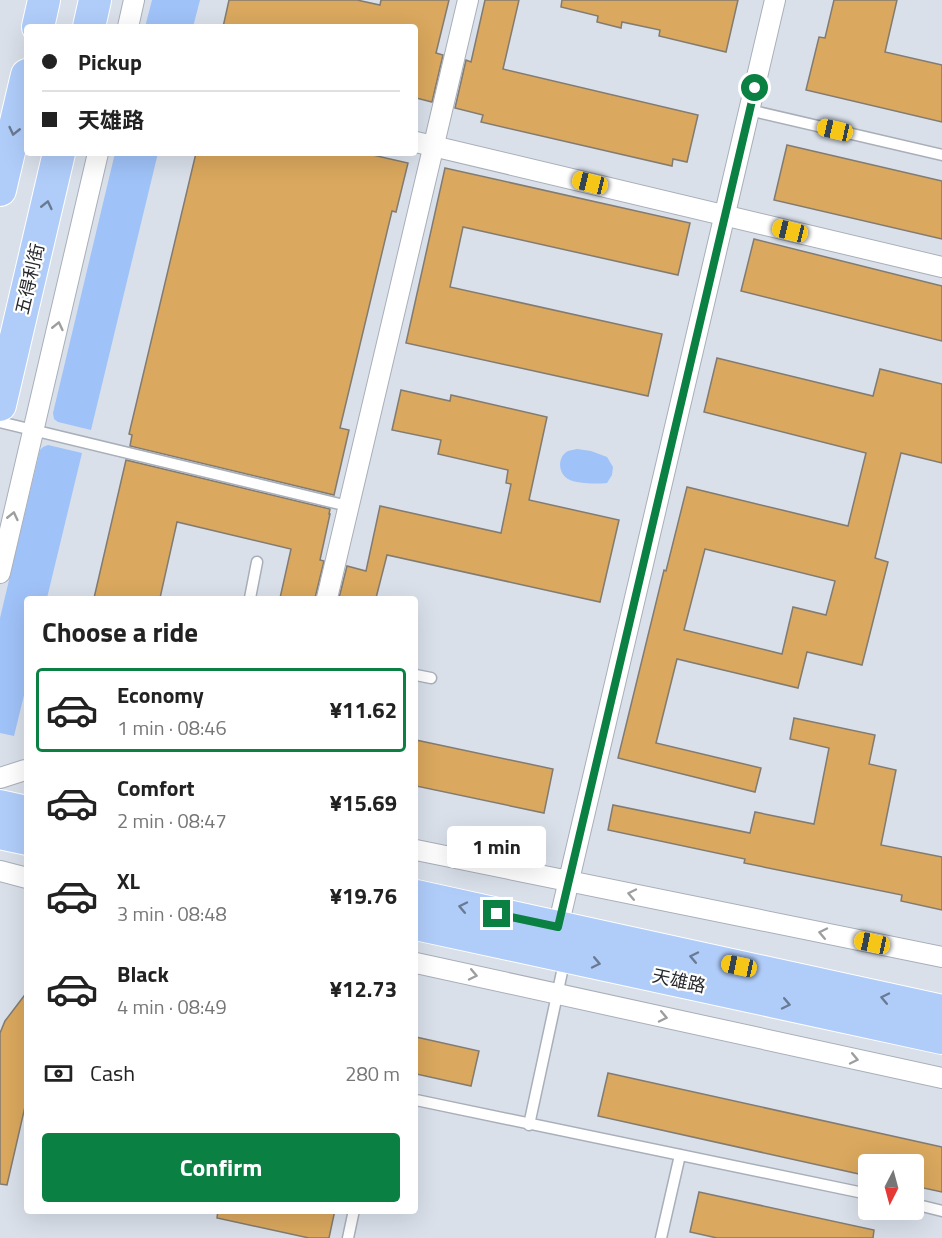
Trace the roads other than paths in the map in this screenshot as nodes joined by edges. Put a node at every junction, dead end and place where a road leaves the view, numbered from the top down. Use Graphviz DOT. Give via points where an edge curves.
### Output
graph roads {
  1 [pos="44,0"];
  2 [pos="95,0"];
  3 [pos="134,0"];
  4 [pos="468,0"];
  5 [pos="775,0"];
  6 [pos="39,24"];
  7 [pos="90,24"];
  8 [pos="129,24"];
  9 [pos="24,88"];
  10 [pos="749,110"];
  11 [pos="424,144"];
  12 [pos="942,155"];
  13 [pos="58,156"];
  14 [pos="97,156"];
  15 [pos="0,190"];
  16 [pos="725,216"];
  17 [pos="942,267"];
  18 [pos="0,405"];
  19 [pos="0,422"];
  20 [pos="33,430"];
  21 [pos="348,506"];
  22 [pos="257,562"];
  23 [pos="0,573"];
  24 [pos="250,596"];
  25 [pos="327,596"];
  26 [pos="418,675"];
  27 [pos="431,678"];
  28 [pos="24,770"];
  29 [pos="0,778"];
  30 [pos="0,806"];
  31 [pos="24,811"];
  32 [pos="0,833"];
  33 [pos="24,838"];
  34 [pos="418,850"];
  35 [pos="0,871"];
  36 [pos="24,877"];
  37 [pos="569,881"];
  38 [pos="418,897"];
  39 [pos="418,924"];
  40 [pos="562,942"];
  41 [pos="942,957"];
  42 [pos="418,963"];
  43 [pos="558,994"];
  44 [pos="942,1011"];
  45 [pos="942,1038"];
  46 [pos="942,1078"];
  47 [pos="418,1100"];
  48 [pos="530,1125"];
  49 [pos="680,1155"];
  50 [pos="858,1192"];
  51 [pos="924,1206"];
  52 [pos="942,1210"];
  53 [pos="353,1214"];
  54 [pos="348,1238"];
  55 [pos="662,1238"];
  1 -- 6 [label="main road"];
  2 -- 7 [label="main road"];
  3 -- 8 [label="street"];
  4 -- 11 [label="street"];
  5 -- 10 [label="street"];
  9 -- 15 [label="main road, one-way"];
  10 -- 12 [label="lane"];
  10 -- 16 [label="street"];
  11 -- 16 [label="street"];
  11 -- 21 [label="street"];
  18 -- 13 [label="main road, 五得利街, one-way"];
  20 -- 14 [label="street, one-way"];
  16 -- 17 [label="street"];
  16 -- 37 [label="street"];
  19 -- 20 [label="lane"];
  20 -- 21 [label="lane"];
  23 -- 20 [label="street, one-way"];
  21 -- 25 [label="street"];
  22 -- 24 [label="lane"];
  26 -- 27 [label="lane"];
  28 -- 29 [label="street"];
  30 -- 31 [label="main road"];
  32 -- 33 [label="main road"];
  34 -- 37 [label="street"];
  35 -- 36 [label="street"];
  37 -- 40 [label="street"];
  41 -- 37 [label="street, one-way"];
  40 -- 38 [label="main road, 天雄路, one-way"];
  39 -- 40 [label="main road, 天雄路"];
  40 -- 43 [label="lane"];
  44 -- 40 [label="main road, 天雄路, one-way"];
  40 -- 45 [label="main road, 天雄路, one-way"];
  42 -- 43 [label="street, one-way"];
  43 -- 46 [label="street, one-way"];
  43 -- 48 [label="lane"];
  47 -- 48 [label="lane"];
  48 -- 49 [label="lane"];
  49 -- 50 [label="lane"];
  49 -- 55 [label="lane"];
  51 -- 52 [label="lane"];
  53 -- 54 [label="lane"];
}
